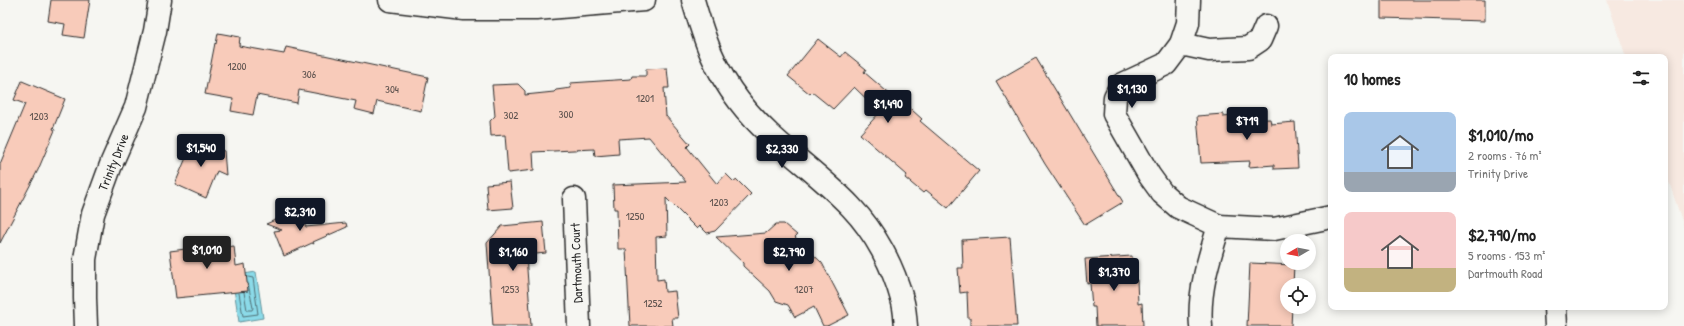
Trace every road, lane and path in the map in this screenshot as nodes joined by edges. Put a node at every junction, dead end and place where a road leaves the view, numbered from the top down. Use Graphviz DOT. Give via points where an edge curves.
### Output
graph roads {
  1 [pos="160,0"];
  2 [pos="390,0"];
  3 [pos="644,0"];
  4 [pos="693,0"];
  5 [pos="1189,0"];
  6 [pos="1266,26"];
  7 [pos="1181,44"];
  8 [pos="574,199"];
  9 [pos="1328,218"];
  10 [pos="1219,226"];
  11 [pos="1555,310"];
  12 [pos="86,326"];
  13 [pos="579,326"];
  14 [pos="906,326"];
  15 [pos="1200,326"];
  16 [pos="1556,326"];
  1 -- 12 [label="street, Trinity Drive" via="136,107 93,214 85,259"];
  2 -- 3 [label="street" via="464,9 536,9"];
  4 -- 14 [label="street" via="705,41 723,78 739,102 787,151 851,207 874,235 902,300"];
  5 -- 7 [label="street" via="1188,24"];
  6 -- 7 [label="street" via="1260,40 1248,48 1209,50"];
  7 -- 10 [label="street" via="1166,64 1121,85 1115,97 1114,114 1149,175 1162,192 1178,207"];
  8 -- 13 [label="street, Dartmouth Court"];
  9 -- 10 [label="street" via="1274,229"];
  10 -- 15 [label="street" via="1208,259"];
  11 -- 16 [label="street"];
}
